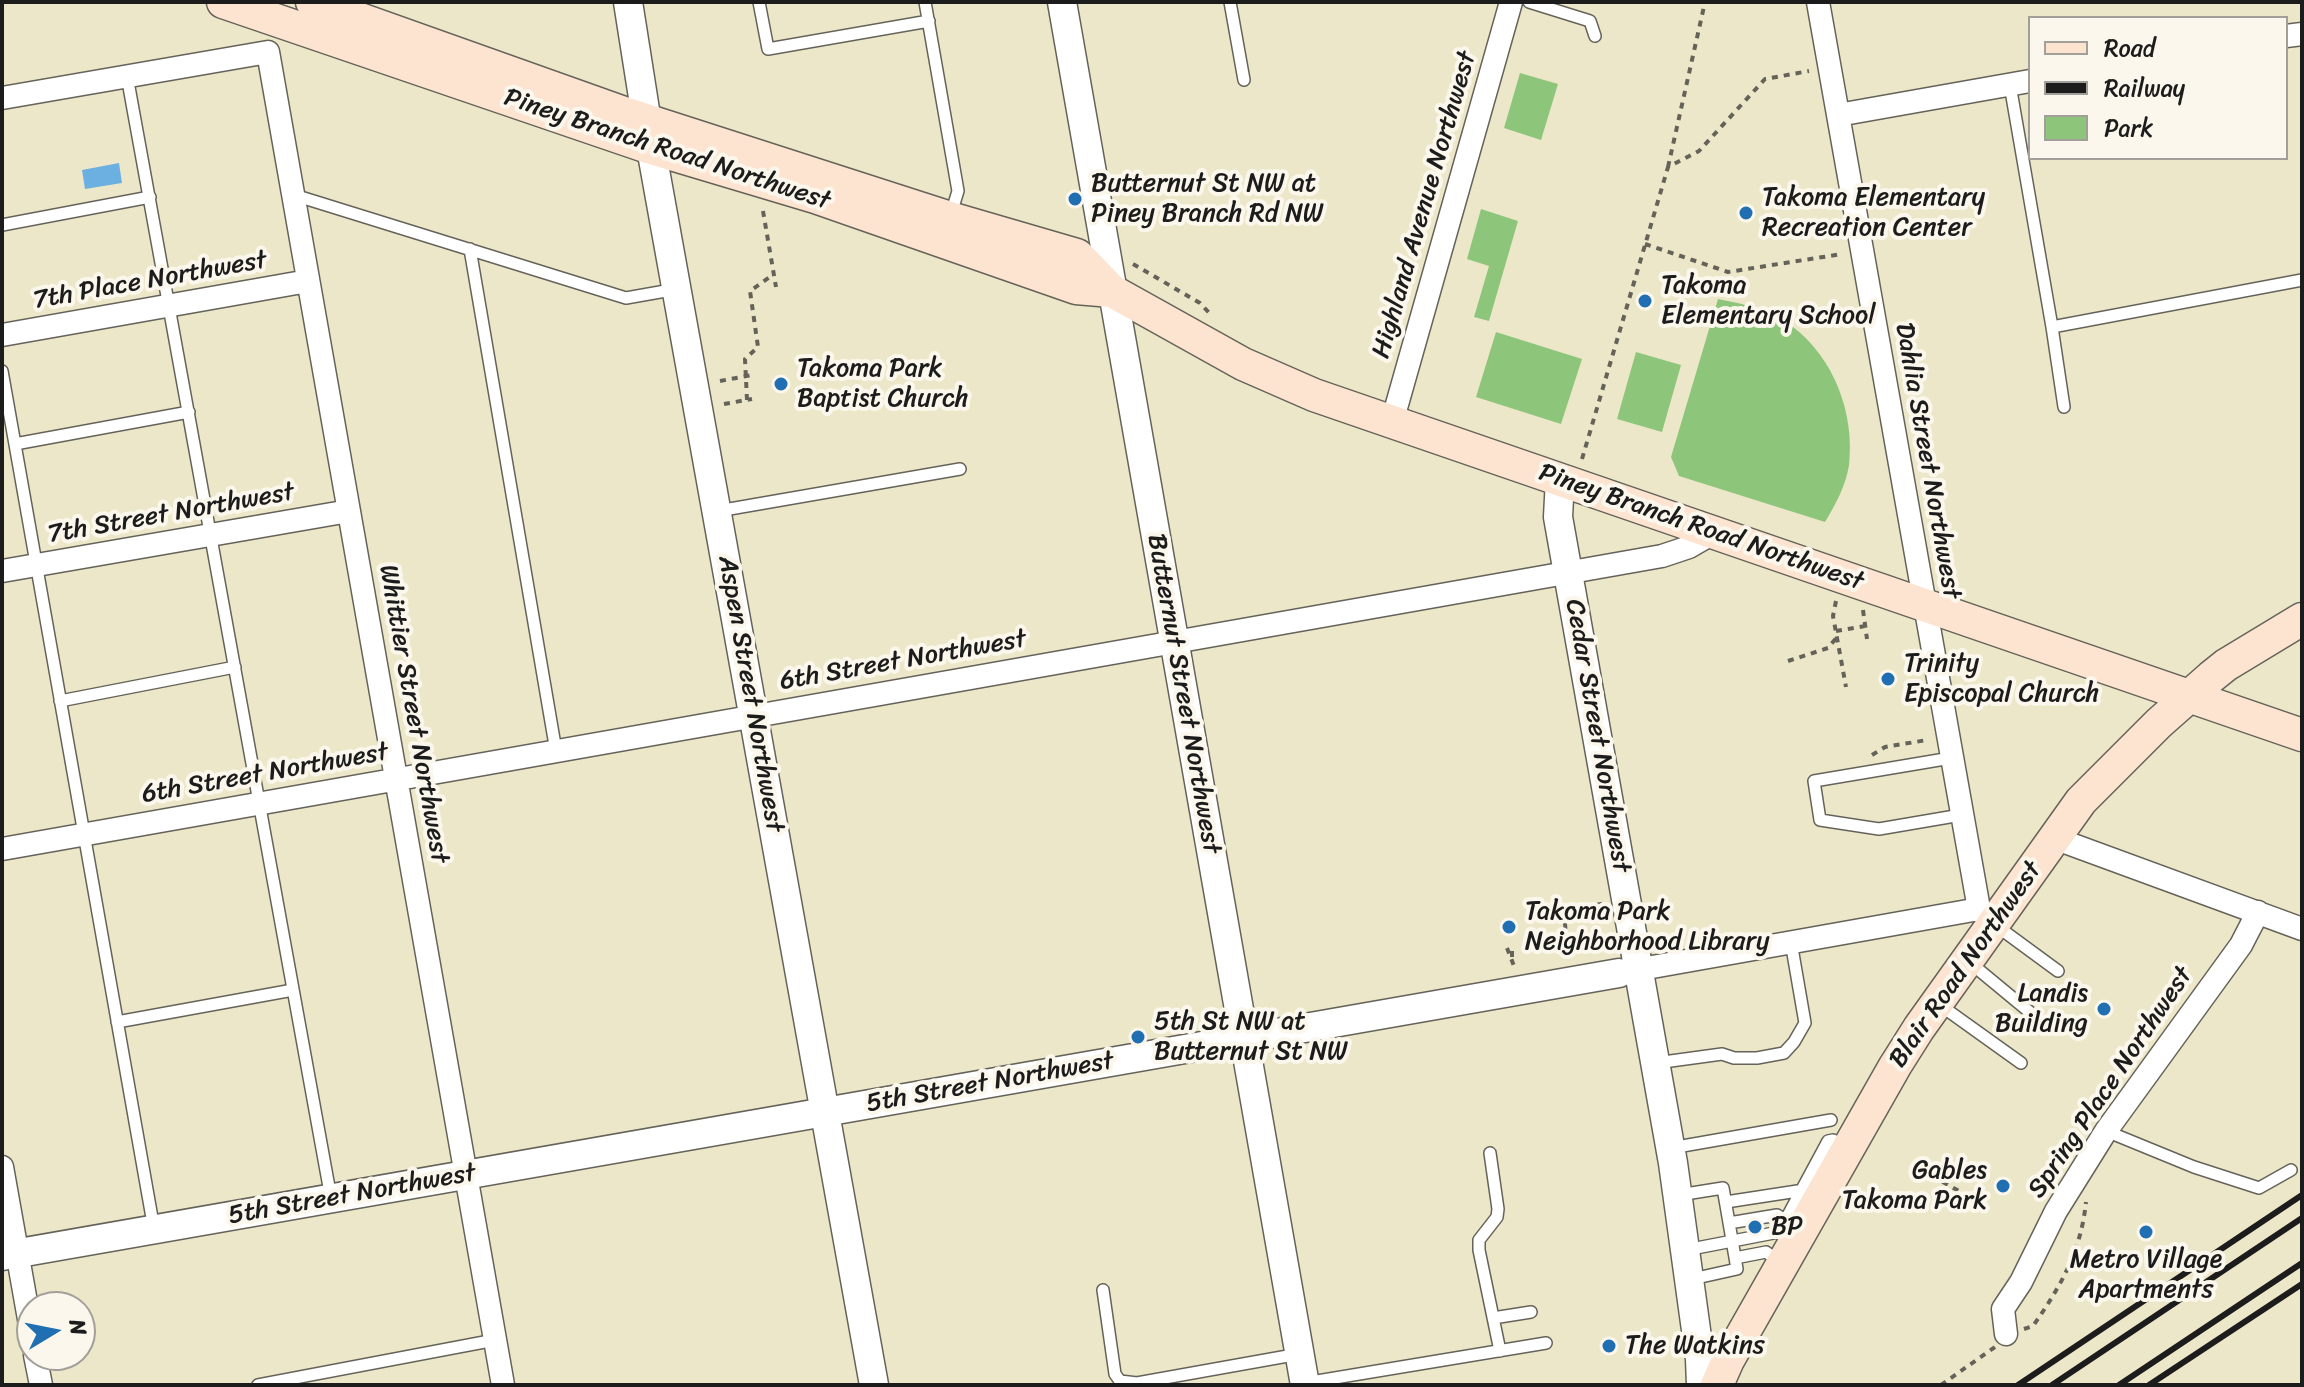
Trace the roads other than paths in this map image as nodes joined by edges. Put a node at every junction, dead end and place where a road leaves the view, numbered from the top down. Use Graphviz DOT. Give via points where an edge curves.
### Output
graph roads {
  1 [pos="223,2"];
  2 [pos="628,2"];
  3 [pos="759,2"];
  4 [pos="925,2"];
  5 [pos="1062,2"];
  6 [pos="1230,2"];
  7 [pos="1511,2"];
  8 [pos="1529,2"];
  9 [pos="1818,2"];
  10 [pos="321,4"];
  11 [pos="929,21"];
  12 [pos="1595,36"];
  13 [pos="127,76"];
  14 [pos="1244,80"];
  15 [pos="2020,83"];
  16 [pos="3,94"];
  17 [pos="1838,115"];
  18 [pos="648,134"];
  19 [pos="2028,144"];
  20 [pos="2030,160"];
  21 [pos="293,195"];
  22 [pos="150,197"];
  23 [pos="950,218"];
  24 [pos="2,225"];
  25 [pos="470,249"];
  26 [pos="2302,280"];
  27 [pos="308,281"];
  28 [pos="678,289"];
  29 [pos="1112,291"];
  30 [pos="171,306"];
  31 [pos="2052,327"];
  32 [pos="2,335"];
  33 [pos="2,371"];
  34 [pos="2064,407"];
  35 [pos="189,412"];
  36 [pos="1392,422"];
  37 [pos="15,444"];
  38 [pos="960,469"];
  39 [pos="1571,469"];
  40 [pos="349,511"];
  41 [pos="717,511"];
  42 [pos="1715,532"];
  43 [pos="211,535"];
  44 [pos="36,565"];
  45 [pos="2,571"];
  46 [pos="1568,572"];
  47 [pos="1923,604"];
  48 [pos="2302,619"];
  49 [pos="1174,642"];
  50 [pos="235,667"];
  51 [pos="2187,697"];
  52 [pos="60,701"];
  53 [pos="754,716"];
  54 [pos="2302,735"];
  55 [pos="556,751"];
  56 [pos="1951,758"];
  57 [pos="396,779"];
  58 [pos="260,803"];
  59 [pos="1961,815"];
  60 [pos="84,834"];
  61 [pos="2054,838"];
  62 [pos="2,849"];
  63 [pos="2258,912"];
  64 [pos="1986,916"];
  65 [pos="2302,929"];
  66 [pos="1791,942"];
  67 [pos="1968,960"];
  68 [pos="1629,971"];
  69 [pos="2058,971"];
  70 [pos="293,990"];
  71 [pos="1937,1003"];
  72 [pos="117,1022"];
  73 [pos="2043,1023"];
  74 [pos="1244,1038"];
  75 [pos="1655,1063"];
  76 [pos="2021,1063"];
  77 [pos="823,1113"];
  78 [pos="1831,1120"];
  79 [pos="2106,1131"];
  80 [pos="1671,1148"];
  81 [pos="1490,1153"];
  82 [pos="2,1167"];
  83 [pos="2291,1170"];
  84 [pos="466,1175"];
  85 [pos="1811,1194"];
  86 [pos="1678,1195"];
  87 [pos="331,1199"];
  88 [pos="1726,1202"];
  89 [pos="1729,1223"];
  90 [pos="1794,1225"];
  91 [pos="154,1230"];
  92 [pos="1732,1240"];
  93 [pos="1686,1250"];
  94 [pos="10,1255"];
  95 [pos="1736,1264"];
  96 [pos="1784,1264"];
  97 [pos="1690,1280"];
  98 [pos="1103,1290"];
  99 [pos="20,1291"];
  100 [pos="1531,1312"];
  101 [pos="1493,1318"];
  102 [pos="2006,1334"];
  103 [pos="495,1340"];
  104 [pos="1546,1343"];
  105 [pos="1500,1351"];
  106 [pos="1299,1354"];
  107 [pos="325,1380"];
  108 [pos="1707,1382"];
  109 [pos="1305,1384"];
  110 [pos="258,1385"];
  111 [pos="503,1385"];
  112 [pos="874,1385"];
  1 -- 18 [label="main road, Piney Branch Road Northwest"];
  2 -- 18 [label="street, Aspen Street Northwest"];
  3 -- 11 [label="lane" via="768,49"];
  4 -- 11 [label="lane"];
  5 -- 29 [label="street, Butternut Street Northwest"];
  6 -- 14 [label="lane"];
  7 -- 36 [label="street, Highland Avenue Northwest"];
  8 -- 12 [label="lane" via="1590,21"];
  9 -- 17 [label="street, Dahlia Street Northwest"];
  10 -- 18 [label="main road, Piney Branch Road Northwest"];
  11 -- 23 [label="lane" via="958,191"];
  13 -- 16 [label="street"];
  13 -- 21 [label="street, Whittier Street Northwest" via="268,52"];
  13 -- 22 [label="lane"];
  15 -- 17 [label="street"];
  15 -- 19 [label="lane"];
  17 -- 47 [label="street, Dahlia Street Northwest"];
  18 -- 23 [label="main road, Piney Branch Road Northwest"];
  18 -- 28 [label="street, Aspen Street Northwest"];
  18 -- 29 [label="main road, Piney Branch Road Northwest" via="1076,288"];
  20 -- 31 [label="lane"];
  21 -- 25 [label="lane"];
  21 -- 27 [label="street, Whittier Street Northwest"];
  22 -- 24 [label="lane"];
  22 -- 30 [label="lane"];
  23 -- 29 [label="main road, Piney Branch Road Northwest" via="1077,255"];
  25 -- 28 [label="lane" via="626,298"];
  25 -- 55 [label="lane"];
  26 -- 31 [label="lane"];
  27 -- 30 [label="street, 7th Place Northwest"];
  27 -- 40 [label="street, Whittier Street Northwest"];
  28 -- 41 [label="street, Aspen Street Northwest"];
  29 -- 36 [label="main road, Piney Branch Road Northwest" via="1266,375"];
  29 -- 49 [label="street, Butternut Street Northwest"];
  30 -- 32 [label="street, 7th Place Northwest"];
  30 -- 35 [label="lane"];
  31 -- 34 [label="lane"];
  33 -- 37 [label="lane"];
  35 -- 37 [label="lane"];
  35 -- 43 [label="lane"];
  36 -- 39 [label="main road, Piney Branch Road Northwest"];
  37 -- 44 [label="lane"];
  38 -- 41 [label="lane"];
  39 -- 42 [label="main road, Piney Branch Road Northwest"];
  39 -- 46 [label="street, Cedar Street Northwest" via="1558,517"];
  40 -- 43 [label="street, 7th Street Northwest"];
  40 -- 57 [label="street, Whittier Street Northwest"];
  41 -- 53 [label="street, Aspen Street Northwest"];
  42 -- 46 [label="street, 6th Street Northwest" via="1673,553"];
  42 -- 47 [label="main road, Piney Branch Road Northwest"];
  43 -- 44 [label="street, 7th Street Northwest"];
  43 -- 50 [label="lane"];
  44 -- 45 [label="street, 7th Street Northwest"];
  44 -- 52 [label="lane"];
  46 -- 49 [label="street, 6th Street Northwest"];
  46 -- 68 [label="street, Cedar Street Northwest"];
  47 -- 51 [label="main road, Piney Branch Road Northwest"];
  47 -- 56 [label="street, Dahlia Street Northwest"];
  48 -- 51 [label="main road, Blair Road Northwest" via="2226,665"];
  49 -- 53 [label="street, 6th Street Northwest"];
  49 -- 74 [label="street, Butternut Street Northwest"];
  50 -- 52 [label="lane"];
  50 -- 58 [label="lane"];
  51 -- 54 [label="main road, Piney Branch Road Northwest"];
  51 -- 61 [label="main road, Blair Road Northwest" via="2103,777"];
  52 -- 60 [label="lane"];
  53 -- 55 [label="street, 6th Street Northwest"];
  53 -- 77 [label="street, Aspen Street Northwest"];
  55 -- 57 [label="street, 6th Street Northwest"];
  56 -- 59 [label="street, Dahlia Street Northwest"];
  56 -- 59 [label="lane" via="1814,781 1820,820 1879,829"];
  57 -- 58 [label="street, 6th Street Northwest"];
  57 -- 84 [label="street, Whittier Street Northwest"];
  58 -- 60 [label="street, 6th Street Northwest"];
  58 -- 70 [label="lane"];
  59 -- 64 [label="street, Dahlia Street Northwest"];
  60 -- 62 [label="street, 6th Street Northwest"];
  60 -- 72 [label="lane"];
  61 -- 63 [label="street"];
  61 -- 64 [label="main road, Blair Road Northwest"];
  63 -- 65 [label="street"];
  63 -- 79 [label="street, Spring Place Northwest" via="2241,945"];
  64 -- 66 [label="street, 5th Street Northwest"];
  64 -- 67 [label="main road, Blair Road Northwest"];
  64 -- 69 [label="lane"];
  66 -- 68 [label="street, 5th Street Northwest"];
  66 -- 75 [label="lane" via="1805,1023 1784,1053"];
  67 -- 71 [label="main road, Blair Road Northwest"];
  67 -- 73 [label="lane"];
  68 -- 74 [label="street, 5th Street Northwest"];
  68 -- 75 [label="street, Cedar Street Northwest"];
  70 -- 72 [label="lane"];
  70 -- 87 [label="lane"];
  71 -- 76 [label="lane"];
  71 -- 85 [label="main road, Blair Road Northwest" via="1849,1148"];
  72 -- 91 [label="lane"];
  74 -- 77 [label="street, 5th Street Northwest"];
  74 -- 106 [label="street, Butternut Street Northwest"];
  75 -- 80 [label="street, Cedar Street Northwest"];
  77 -- 84 [label="street, 5th Street Northwest"];
  77 -- 112 [label="street, Aspen Street Northwest"];
  78 -- 80 [label="lane"];
  79 -- 83 [label="lane" via="2259,1188"];
  79 -- 102 [label="street, Spring Place Northwest" via="2003,1309"];
  80 -- 86 [label="street, Cedar Street Northwest"];
  81 -- 101 [label="lane" via="1497,1217 1479,1240"];
  82 -- 94 [label="street"];
  84 -- 87 [label="street, 5th Street Northwest"];
  84 -- 103 [label="street, Whittier Street Northwest"];
  85 -- 88 [label="lane"];
  85 -- 90 [label="main road, Blair Road Northwest"];
  86 -- 88 [label="lane" via="1721,1187"];
  86 -- 93 [label="street, Cedar Street Northwest"];
  87 -- 91 [label="street, 5th Street Northwest"];
  88 -- 89 [label="lane"];
  89 -- 90 [label="lane" via="1777,1215"];
  89 -- 92 [label="lane"];
  90 -- 92 [label="lane"];
  90 -- 96 [label="main road, Blair Road Northwest"];
  91 -- 94 [label="street, 5th Street Northwest"];
  92 -- 93 [label="lane"];
  92 -- 95 [label="lane"];
  93 -- 97 [label="street, Cedar Street Northwest"];
  94 -- 99 [label="street"];
  95 -- 96 [label="lane" via="1766,1252"];
  95 -- 97 [label="lane"];
  96 -- 108 [label="main road, Blair Road Northwest" via="1728,1360"];
  97 -- 108 [label="street, Cedar Street Northwest"];
  98 -- 106 [label="lane" via="1120,1381 1137,1383"];
  100 -- 101 [label="lane"];
  101 -- 105 [label="lane"];
  103 -- 107 [label="lane"];
  103 -- 111 [label="street, Whittier Street Northwest"];
  104 -- 105 [label="lane"];
  105 -- 109 [label="lane"];
  106 -- 109 [label="street, Butternut Street Northwest"];
  107 -- 110 [label="lane"];
}
